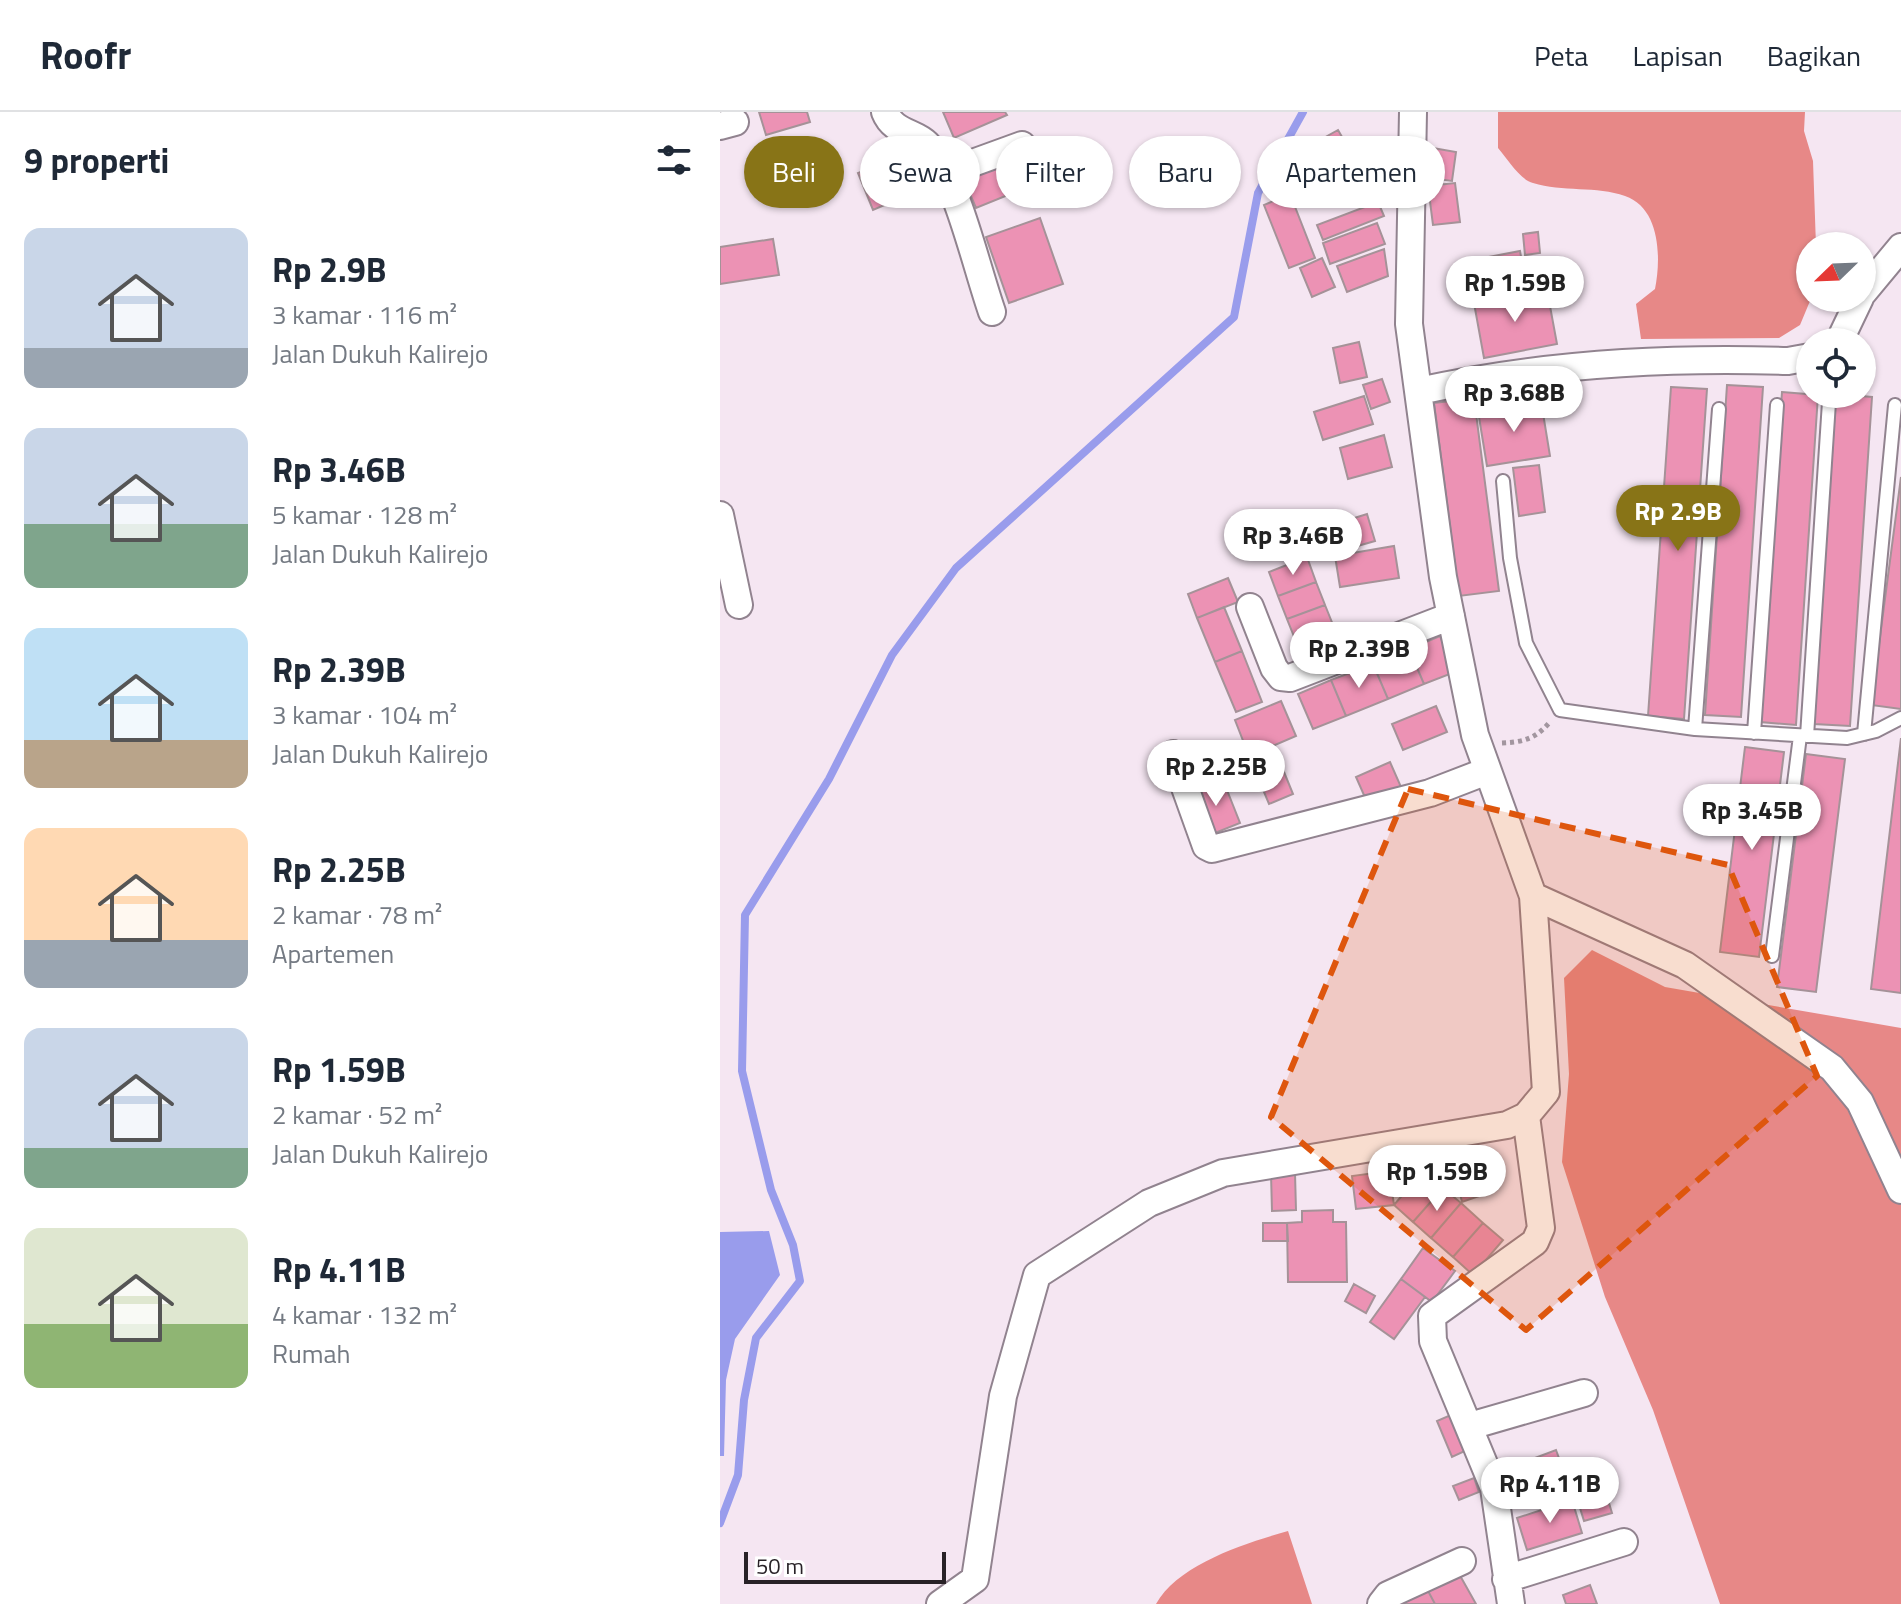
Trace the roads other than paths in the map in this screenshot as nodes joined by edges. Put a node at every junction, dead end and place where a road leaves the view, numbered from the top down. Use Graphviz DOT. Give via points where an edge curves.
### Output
graph roads {
  1 [pos="885,112"];
  2 [pos="1413,112"];
  3 [pos="909,136"];
  4 [pos="957,208"];
  5 [pos="1901,247"];
  6 [pos="1876,278"];
  7 [pos="992,312"];
  8 [pos="1796,360"];
  9 [pos="1419,391"];
  10 [pos="1777,405"];
  11 [pos="1895,405"];
  12 [pos="1829,408"];
  13 [pos="1719,409"];
  14 [pos="1503,481"];
  15 [pos="720,515"];
  16 [pos="739,605"];
  17 [pos="1250,607"];
  18 [pos="1451,616"];
  19 [pos="1901,718"];
  20 [pos="1695,729"];
  21 [pos="1754,733"];
  22 [pos="1864,734"];
  23 [pos="1803,736"];
  24 [pos="1173,754"];
  25 [pos="1487,771"];
  26 [pos="1533,896"];
  27 [pos="1772,956"];
  28 [pos="1526,1116"];
  29 [pos="1901,1190"];
  30 [pos="1584,1393"];
  31 [pos="1470,1426"];
  32 [pos="1624,1542"];
  33 [pos="1462,1561"];
  34 [pos="1509,1592"];
  35 [pos="940,1604"];
  36 [pos="1381,1604"];
  1 -- 3 [label="street" via="897,130"];
  2 -- 9 [label="street" via="1409,324"];
  4 -- 7 [label="street"];
  5 -- 6 [label="street"];
  8 -- 9 [label="street" via="1617,363 1495,376"];
  9 -- 18 [label="street"];
  10 -- 21 [label="lane"];
  11 -- 22 [label="lane"];
  12 -- 23 [label="lane"];
  13 -- 20 [label="lane"];
  14 -- 20 [label="lane" via="1526,643 1560,710"];
  15 -- 16 [label="street"];
  17 -- 18 [label="street" via="1274,668 1290,678"];
  18 -- 25 [label="street"];
  19 -- 22 [label="lane"];
  20 -- 21 [label="lane"];
  21 -- 23 [label="lane"];
  22 -- 23 [label="lane"];
  23 -- 27 [label="lane"];
  24 -- 25 [label="street" via="1206,846 1212,849 1430,793"];
  25 -- 26 [label="street"];
  26 -- 28 [label="street" via="1546,1092"];
  26 -- 29 [label="street" via="1685,965 1832,1068 1860,1102"];
  28 -- 31 [label="street" via="1541,1228 1535,1242 1432,1316 1433,1341"];
  28 -- 35 [label="street" via="1507,1125 1223,1173 1149,1203 1037,1275 1003,1396 975,1579"];
  30 -- 31 [label="street"];
  31 -- 34 [label="street" via="1494,1488"];
  32 -- 34 [label="street"];
  33 -- 36 [label="street" via="1388,1595"];
}
